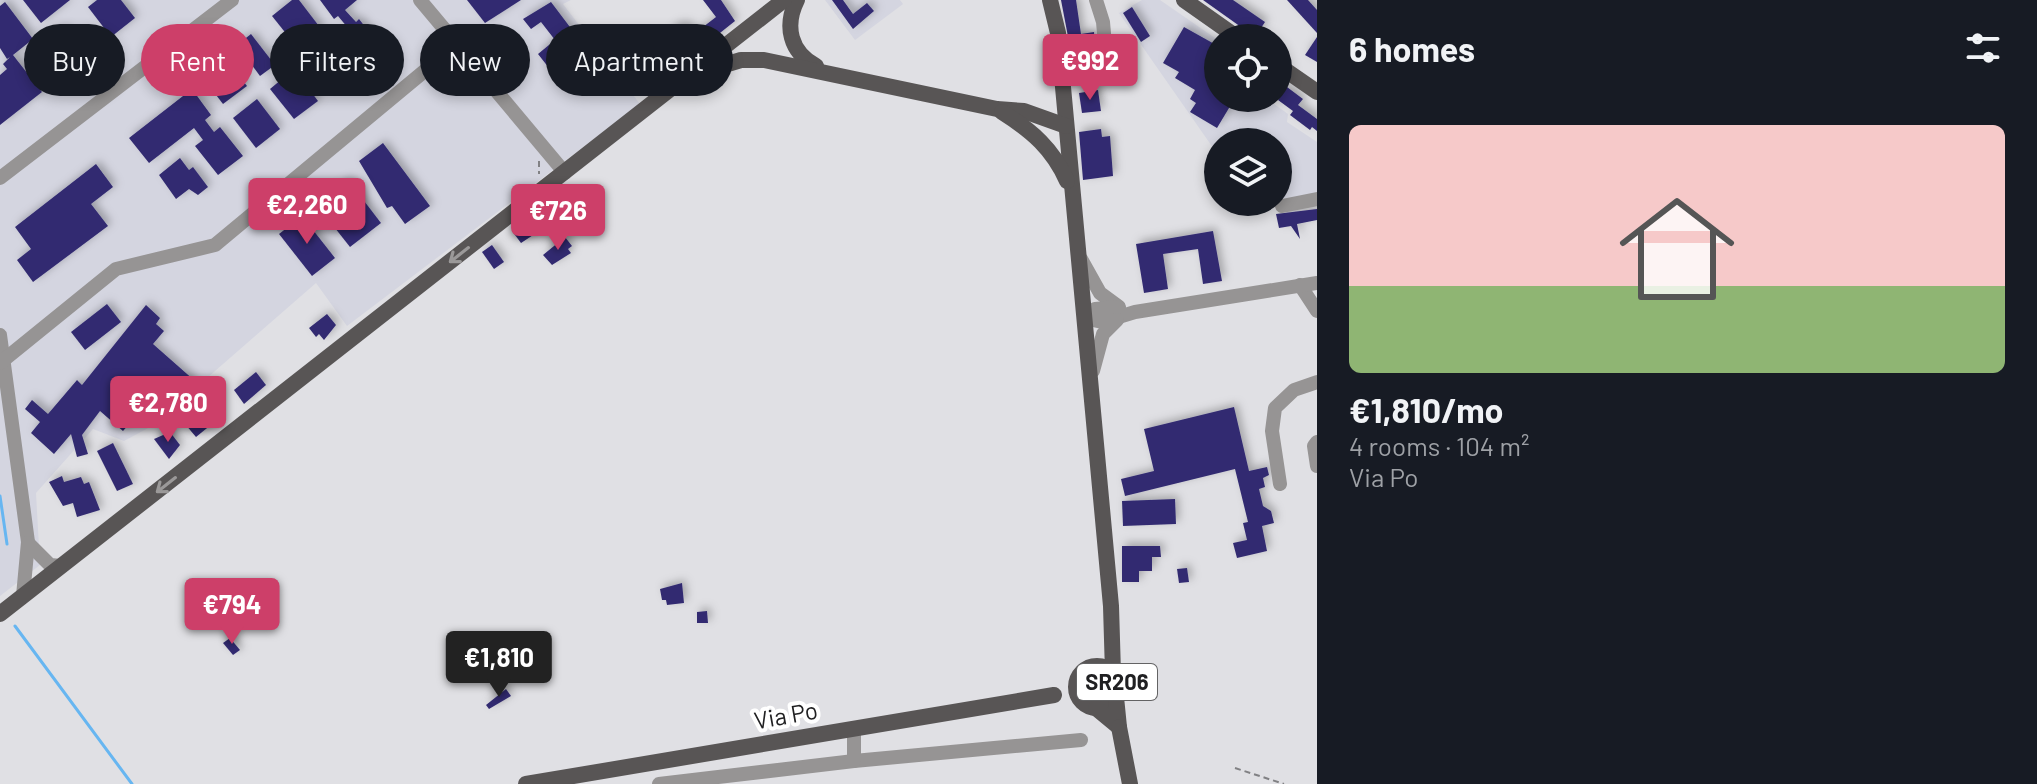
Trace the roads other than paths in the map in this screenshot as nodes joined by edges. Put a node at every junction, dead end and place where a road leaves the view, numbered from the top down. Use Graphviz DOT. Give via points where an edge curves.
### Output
graph roads {
  1 [pos="232,0"];
  2 [pos="420,0"];
  3 [pos="784,0"];
  4 [pos="797,0"];
  5 [pos="1050,0"];
  6 [pos="1096,0"];
  7 [pos="1184,0"];
  8 [pos="440,24"];
  9 [pos="1218,24"];
  10 [pos="733,42"];
  11 [pos="733,62"];
  12 [pos="1061,65"];
  13 [pos="824,71"];
  14 [pos="420,75"];
  15 [pos="1292,75"];
  16 [pos="1317,92"];
  17 [pos="501,96"];
  18 [pos="665,96"];
  19 [pos="997,109"];
  20 [pos="1027,128"];
  21 [pos="1066,128"];
  22 [pos="565,173"];
  23 [pos="0,178"];
  24 [pos="1072,195"];
  25 [pos="1317,199"];
  26 [pos="1292,204"];
  27 [pos="1078,254"];
  28 [pos="1317,283"];
  29 [pos="1300,285"];
  30 [pos="1317,311"];
  31 [pos="1118,312"];
  32 [pos="1084,318"];
  33 [pos="0,335"];
  34 [pos="2,363"];
  35 [pos="1317,382"];
  36 [pos="1091,384"];
  37 [pos="1317,442"];
  38 [pos="1317,466"];
  39 [pos="1280,484"];
  40 [pos="28,542"];
  41 [pos="62,566"];
  42 [pos="23,596"];
  43 [pos="0,614"];
  44 [pos="1111,627"];
  45 [pos="1083,673"];
  46 [pos="1113,673"];
  47 [pos="1054,695"];
  48 [pos="1116,697"];
  49 [pos="1090,706"];
  50 [pos="1119,727"];
  51 [pos="854,728"];
  52 [pos="1081,740"];
  53 [pos="854,761"];
  54 [pos="526,784"];
  55 [pos="659,784"];
  56 [pos="1130,784"];
  1 -- 23 [label="street"];
  2 -- 8 [label="street"];
  3 -- 10 [label="main road"];
  4 -- 13 [label="main road" via="790,24 794,45 805,60"];
  5 -- 12 [label="main road"];
  6 -- 12 [label="street" via="1106,56"];
  7 -- 9 [label="main road"];
  11 -- 13 [label="main road" via="777,62"];
  12 -- 21 [label="main road"];
  13 -- 19 [label="main road"];
  14 -- 34 [label="street" via="215,245 116,269"];
  15 -- 16 [label="main road"];
  17 -- 22 [label="street"];
  18 -- 22 [label="main road"];
  19 -- 20 [label="main road"];
  19 -- 21 [label="main road" via="1024,111"];
  20 -- 21 [label="main road"];
  20 -- 24 [label="main road" via="1059,163"];
  21 -- 24 [label="main road"];
  22 -- 41 [label="main road, one-way"];
  24 -- 27 [label="main road"];
  25 -- 26 [label="street"];
  27 -- 31 [label="street" via="1100,293"];
  27 -- 32 [label="main road"];
  28 -- 29 [label="street"];
  29 -- 30 [label="street"];
  29 -- 31 [label="street"];
  31 -- 32 [label="street" via="1095,323"];
  31 -- 36 [label="street" via="1103,334"];
  32 -- 36 [label="main road"];
  33 -- 34 [label="street"];
  34 -- 40 [label="street"];
  35 -- 39 [label="street" via="1294,390 1275,408 1272,431"];
  36 -- 44 [label="main road"];
  37 -- 38 [label="street"];
  40 -- 41 [label="street" via="50,565"];
  40 -- 42 [label="street"];
  41 -- 42 [label="main road"];
  42 -- 43 [label="main road"];
  44 -- 45 [label="main road" via="1108,644"];
  44 -- 46 [label="main road"];
  45 -- 46 [label="main road, SR206" via="1102,666"];
  45 -- 47 [label="main road, Via Po"];
  45 -- 49 [label="main road, SR206" via="1077,695"];
  46 -- 48 [label="main road, SR206"];
  47 -- 49 [label="main road, Via Po"];
  47 -- 51 [label="main road, Via Po"];
  48 -- 49 [label="main road, SR206" via="1107,706"];
  48 -- 50 [label="main road, SR206"];
  49 -- 50 [label="main road, SR206"];
  50 -- 56 [label="main road, SR206"];
  51 -- 53 [label="street"];
  51 -- 54 [label="main road, Via Po"];
  52 -- 53 [label="street"];
  53 -- 55 [label="street"];
}
